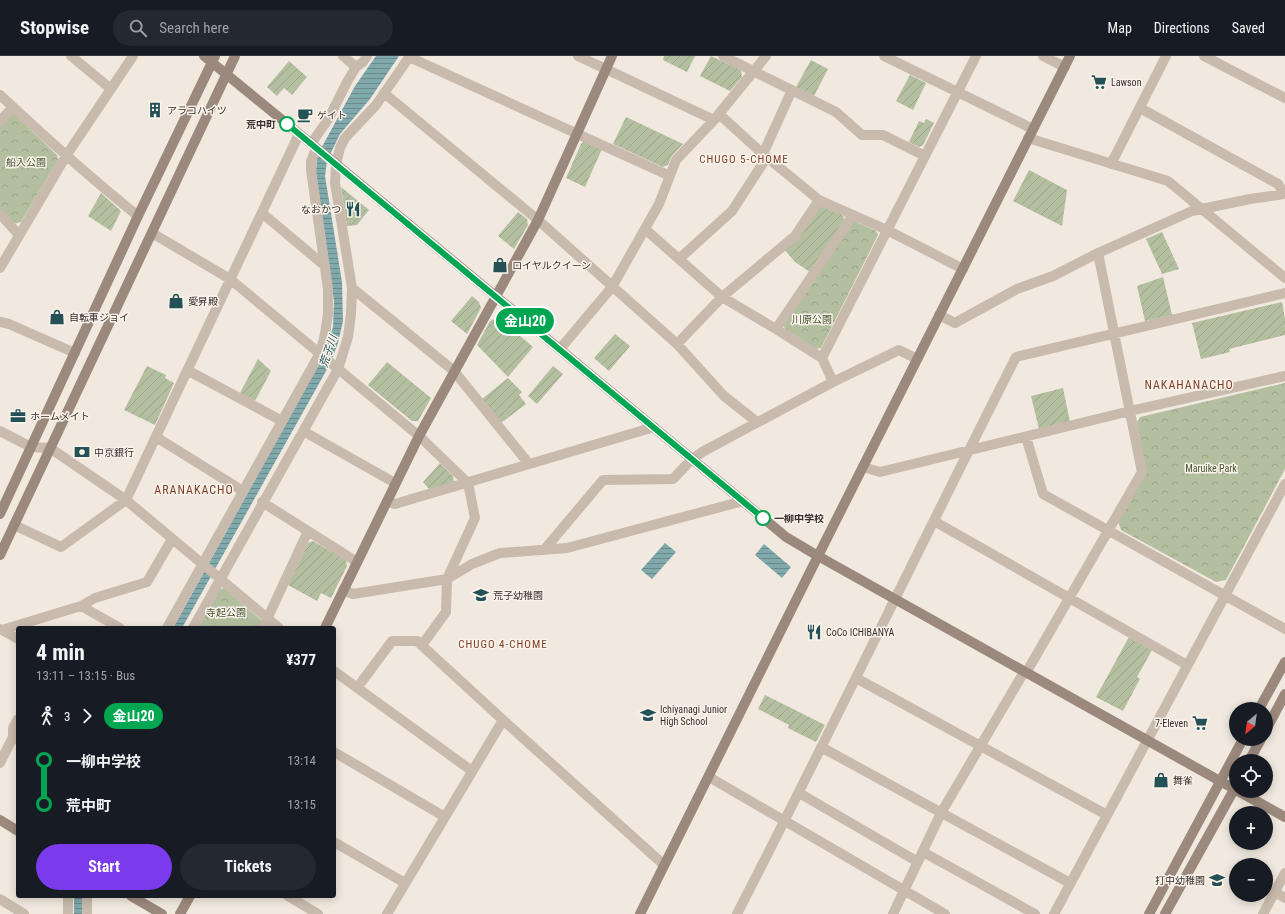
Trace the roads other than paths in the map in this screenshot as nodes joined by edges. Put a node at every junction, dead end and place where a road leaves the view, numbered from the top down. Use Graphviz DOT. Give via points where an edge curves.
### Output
graph roads {
  1 [pos="70,56"];
  2 [pos="133,56"];
  3 [pos="204,56"];
  4 [pos="235,56"];
  5 [pos="343,56"];
  6 [pos="367,56"];
  7 [pos="578,56"];
  8 [pos="612,56"];
  9 [pos="723,56"];
  10 [pos="766,56"];
  11 [pos="884,56"];
  12 [pos="976,56"];
  13 [pos="1043,56"];
  14 [pos="1070,56"];
  15 [pos="1166,56"];
  16 [pos="1204,56"];
  17 [pos="409,57"];
  18 [pos="214,59"];
  19 [pos="356,67"];
  20 [pos="1065,67"];
  21 [pos="607,69"];
  22 [pos="754,71"];
  23 [pos="227,74"];
  24 [pos="111,89"];
  25 [pos="792,90"];
  26 [pos="958,92"];
  27 [pos="384,93"];
  28 [pos="0,95"];
  29 [pos="1285,98"];
  30 [pos="13,107"];
  31 [pos="1140,108"];
  32 [pos="716,117"];
  33 [pos="0,121"];
  34 [pos="299,134"];
  35 [pos="578,134"];
  36 [pos="1031,134"];
  37 [pos="314,146"];
  38 [pos="66,156"];
  39 [pos="765,156"];
  40 [pos="925,156"];
  41 [pos="334,162"];
  42 [pos="1111,164"];
  43 [pos="670,176"];
  44 [pos="1284,193"];
  45 [pos="819,200"];
  46 [pos="1201,208"];
  47 [pos="262,213"];
  48 [pos="0,214"];
  49 [pos="853,215"];
  50 [pos="138,216"];
  51 [pos="538,220"];
  52 [pos="645,229"];
  53 [pos="887,230"];
  54 [pos="152,232"];
  55 [pos="20,235"];
  56 [pos="1098,253"];
  57 [pos="679,259"];
  58 [pos="325,266"];
  59 [pos="0,268"];
  60 [pos="963,269"];
  61 [pos="1285,278"];
  62 [pos="230,280"];
  63 [pos="612,287"];
  64 [pos="352,288"];
  65 [pos="1285,293"];
  66 [pos="496,296"];
  67 [pos="722,297"];
  68 [pos="939,315"];
  69 [pos="0,322"];
  70 [pos="776,329"];
  71 [pos="1114,334"];
  72 [pos="678,344"];
  73 [pos="560,349"];
  74 [pos="75,352"];
  75 [pos="321,354"];
  76 [pos="822,358"];
  77 [pos="917,359"];
  78 [pos="335,367"];
  79 [pos="187,370"];
  80 [pos="454,371"];
  81 [pos="1285,376"];
  82 [pos="833,382"];
  83 [pos="1130,411"];
  84 [pos="282,421"];
  85 [pos="757,422"];
  86 [pos="654,427"];
  87 [pos="0,431"];
  88 [pos="303,431"];
  89 [pos="418,436"];
  90 [pos="156,437"];
  91 [pos="1026,437"];
  92 [pos="31,447"];
  93 [pos="50,448"];
  94 [pos="969,450"];
  95 [pos="692,459"];
  96 [pos="529,464"];
  97 [pos="863,467"];
  98 [pos="395,483"];
  99 [pos="468,483"];
  100 [pos="1285,484"];
  101 [pos="243,491"];
  102 [pos="126,500"];
  103 [pos="387,501"];
  104 [pos="742,501"];
  105 [pos="262,502"];
  106 [pos="0,514"];
  107 [pos="934,521"];
  108 [pos="14,525"];
  109 [pos="308,531"];
  110 [pos="1108,531"];
  111 [pos="172,539"];
  112 [pos="544,550"];
  113 [pos="0,555"];
  114 [pos="818,556"];
  115 [pos="357,562"];
  116 [pos="204,566"];
  117 [pos="217,577"];
  118 [pos="447,579"];
  119 [pos="344,590"];
  120 [pos="1225,596"];
  121 [pos="1069,598"];
  122 [pos="894,599"];
  123 [pos="81,606"];
  124 [pos="268,618"];
  125 [pos="116,626"];
  126 [pos="168,626"];
  127 [pos="194,626"];
  128 [pos="264,626"];
  129 [pos="277,626"];
  130 [pos="326,626"];
  131 [pos="1285,629"];
  132 [pos="1,630"];
  133 [pos="16,638"];
  134 [pos="422,645"];
  135 [pos="1285,662"];
  136 [pos="1187,665"];
  137 [pos="336,672"];
  138 [pos="1025,672"];
  139 [pos="856,678"];
  140 [pos="357,688"];
  141 [pos="1285,694"];
  142 [pos="1264,702"];
  143 [pos="1273,717"];
  144 [pos="503,720"];
  145 [pos="16,723"];
  146 [pos="16,738"];
  147 [pos="1147,740"];
  148 [pos="981,746"];
  149 [pos="1239,746"];
  150 [pos="821,747"];
  151 [pos="336,753"];
  152 [pos="0,763"];
  153 [pos="472,771"];
  154 [pos="709,777"];
  155 [pos="1220,782"];
  156 [pos="1229,786"];
  157 [pos="799,793"];
  158 [pos="1231,798"];
  159 [pos="1252,798"];
  160 [pos="942,813"];
  161 [pos="1107,815"];
  162 [pos="445,816"];
  163 [pos="1285,817"];
  164 [pos="0,820"];
  165 [pos="784,821"];
  166 [pos="16,830"];
  167 [pos="336,843"];
  168 [pos="923,852"];
  169 [pos="918,862"];
  170 [pos="664,865"];
  171 [pos="1285,873"];
  172 [pos="405,883"];
  173 [pos="1070,884"];
  174 [pos="904,890"];
  175 [pos="1275,892"];
  176 [pos="68,898"];
  177 [pos="87,898"];
  178 [pos="134,898"];
  179 [pos="189,898"];
  180 [pos="291,898"];
  181 [pos="1285,898"];
  182 [pos="0,899"];
  183 [pos="24,914"];
  184 [pos="68,914"];
  185 [pos="87,914"];
  186 [pos="162,914"];
  187 [pos="180,914"];
  188 [pos="318,914"];
  189 [pos="387,914"];
  190 [pos="640,914"];
  191 [pos="737,914"];
  192 [pos="893,914"];
  193 [pos="945,914"];
  194 [pos="1035,914"];
  195 [pos="1054,914"];
  196 [pos="1149,914"];
  197 [pos="1166,914"];
  198 [pos="1263,914"];
  1 -- 24 [label="street"];
  2 -- 24 [label="street"];
  3 -- 18 [label="street"];
  4 -- 23 [label="street"];
  5 -- 19 [label="street"];
  6 -- 19 [label="street"];
  7 -- 21 [label="street"];
  8 -- 21 [label="street"];
  9 -- 22 [label="street"];
  10 -- 22 [label="street"];
  11 -- 26 [label="street"];
  12 -- 26 [label="street"];
  13 -- 20 [label="street"];
  14 -- 20 [label="street"];
  15 -- 31 [label="street"];
  16 -- 29 [label="street"];
  17 -- 27 [label="street"];
  17 -- 35 [label="street"];
  18 -- 23 [label="street"];
  18 -- 50 [label="street"];
  19 -- 37 [label="street"];
  20 -- 36 [label="street"];
  21 -- 32 [label="street"];
  21 -- 35 [label="street"];
  22 -- 25 [label="street"];
  22 -- 32 [label="street"];
  23 -- 34 [label="street"];
  23 -- 54 [label="street"];
  24 -- 38 [label="street"];
  25 -- 39 [label="street"];
  25 -- 40 [label="street" via="836,112 862,135 883,134"];
  26 -- 36 [label="street"];
  26 -- 40 [label="street"];
  27 -- 41 [label="street" via="345,138"];
  27 -- 51 [label="street"];
  28 -- 30 [label="street"];
  30 -- 33 [label="street"];
  30 -- 38 [label="street"];
  31 -- 42 [label="street"];
  31 -- 44 [label="street" via="1278,184"];
  32 -- 39 [label="street"];
  32 -- 43 [label="street" via="676,160"];
  34 -- 37 [label="street"];
  34 -- 47 [label="street"];
  35 -- 43 [label="street"];
  35 -- 51 [label="street"];
  36 -- 42 [label="street"];
  36 -- 60 [label="street"];
  37 -- 41 [label="street"];
  37 -- 58 [label="street" via="311,170"];
  38 -- 50 [label="street"];
  38 -- 55 [label="street"];
  39 -- 45 [label="street"];
  39 -- 57 [label="street" via="732,211"];
  40 -- 53 [label="street"];
  41 -- 64 [label="street"];
  41 -- 66 [label="street"];
  42 -- 46 [label="street" via="1168,181"];
  43 -- 52 [label="street"];
  44 -- 46 [label="street"];
  45 -- 49 [label="street"];
  45 -- 67 [label="street" via="795,236"];
  46 -- 56 [label="street"];
  46 -- 61 [label="street"];
  47 -- 58 [label="street"];
  47 -- 62 [label="street"];
  48 -- 55 [label="street"];
  49 -- 53 [label="street"];
  49 -- 70 [label="street"];
  50 -- 74 [label="street"];
  51 -- 63 [label="street"];
  51 -- 66 [label="street"];
  52 -- 57 [label="street"];
  52 -- 63 [label="street"];
  53 -- 60 [label="street"];
  53 -- 76 [label="street"];
  54 -- 62 [label="street"];
  54 -- 93 [label="street"];
  55 -- 59 [label="street"];
  56 -- 68 [label="street" via="1053,276 1017,289 955,323"];
  56 -- 71 [label="street"];
  57 -- 67 [label="street"];
  58 -- 75 [label="street" via="328,314"];
  60 -- 68 [label="street"];
  62 -- 75 [label="street"];
  62 -- 79 [label="street"];
  63 -- 72 [label="street"];
  63 -- 73 [label="street"];
  64 -- 78 [label="street" via="348,337"];
  64 -- 80 [label="street"];
  65 -- 71 [label="street"];
  66 -- 73 [label="street"];
  66 -- 80 [label="street"];
  67 -- 70 [label="street"];
  67 -- 72 [label="street"];
  68 -- 77 [label="street"];
  69 -- 74 [label="street"];
  70 -- 76 [label="street"];
  71 -- 83 [label="street"];
  71 -- 94 [label="street" via="1016,357"];
  72 -- 85 [label="street" via="724,396"];
  73 -- 86 [label="street"];
  74 -- 92 [label="street"];
  75 -- 78 [label="street"];
  75 -- 84 [label="street"];
  76 -- 82 [label="street"];
  77 -- 82 [label="street" via="899,350"];
  77 -- 97 [label="street"];
  78 -- 88 [label="street"];
  78 -- 89 [label="street"];
  79 -- 84 [label="street"];
  79 -- 90 [label="street"];
  80 -- 89 [label="street"];
  80 -- 96 [label="street"];
  81 -- 83 [label="street"];
  82 -- 85 [label="street"];
  83 -- 91 [label="street"];
  83 -- 110 [label="street" via="1142,472"];
  84 -- 101 [label="street"];
  85 -- 95 [label="street"];
  86 -- 95 [label="street"];
  86 -- 96 [label="street"];
  87 -- 92 [label="street"];
  88 -- 98 [label="street"];
  88 -- 105 [label="street"];
  89 -- 98 [label="street"];
  89 -- 99 [label="street"];
  90 -- 101 [label="street"];
  90 -- 102 [label="street"];
  91 -- 94 [label="street"];
  91 -- 110 [label="street" via="1043,494"];
  92 -- 93 [label="street"];
  92 -- 106 [label="street"];
  93 -- 102 [label="street"];
  93 -- 108 [label="street"];
  94 -- 97 [label="street" via="880,472"];
  94 -- 107 [label="street"];
  95 -- 104 [label="street"];
  95 -- 112 [label="street" via="672,479 603,480"];
  96 -- 99 [label="street"];
  97 -- 114 [label="street"];
  98 -- 103 [label="street"];
  99 -- 103 [label="street" via="395,504"];
  99 -- 118 [label="street" via="475,518"];
  100 -- 120 [label="street"];
  101 -- 116 [label="street"];
  102 -- 108 [label="street" via="61,547"];
  102 -- 111 [label="street"];
  103 -- 115 [label="street"];
  104 -- 112 [label="street" via="567,548"];
  104 -- 114 [label="street" via="786,537"];
  105 -- 109 [label="street"];
  105 -- 117 [label="street"];
  107 -- 121 [label="street"];
  107 -- 122 [label="street"];
  108 -- 113 [label="street"];
  109 -- 115 [label="street"];
  109 -- 124 [label="street"];
  110 -- 120 [label="street"];
  110 -- 121 [label="street"];
  111 -- 116 [label="street"];
  111 -- 123 [label="street" via="147,582 95,598"];
  112 -- 118 [label="street" via="500,553 472,564"];
  114 -- 122 [label="street"];
  114 -- 154 [label="street"];
  115 -- 119 [label="street"];
  116 -- 117 [label="street"];
  116 -- 126 [label="street"];
  117 -- 124 [label="street"];
  117 -- 127 [label="street"];
  118 -- 119 [label="street" via="352,594"];
  118 -- 134 [label="street" via="446,612"];
  119 -- 130 [label="street"];
  120 -- 131 [label="street"];
  120 -- 136 [label="street"];
  121 -- 136 [label="street"];
  121 -- 138 [label="street"];
  122 -- 138 [label="street"];
  122 -- 139 [label="street"];
  123 -- 125 [label="street"];
  123 -- 132 [label="street"];
  124 -- 128 [label="street"];
  124 -- 129 [label="street"];
  132 -- 133 [label="street"];
  134 -- 140 [label="street" via="417,641 392,641"];
  134 -- 144 [label="street"];
  135 -- 142 [label="street"];
  136 -- 147 [label="street"];
  137 -- 140 [label="street"];
  138 -- 147 [label="street"];
  138 -- 148 [label="street"];
  139 -- 148 [label="street"];
  139 -- 150 [label="street"];
  140 -- 153 [label="street"];
  141 -- 143 [label="street"];
  144 -- 153 [label="street"];
  144 -- 170 [label="street"];
  145 -- 146 [label="street" via="13,728"];
  146 -- 152 [label="street"];
  147 -- 155 [label="street"];
  147 -- 161 [label="street"];
  148 -- 160 [label="street"];
  148 -- 161 [label="street"];
  149 -- 155 [label="street"];
  150 -- 157 [label="street"];
  150 -- 160 [label="street"];
  151 -- 162 [label="street"];
  153 -- 162 [label="street"];
  154 -- 165 [label="street"];
  154 -- 170 [label="street"];
  155 -- 156 [label="street"];
  155 -- 196 [label="street"];
  157 -- 165 [label="street"];
  157 -- 169 [label="street"];
  158 -- 197 [label="street"];
  159 -- 163 [label="street"];
  160 -- 168 [label="street"];
  160 -- 173 [label="street"];
  161 -- 173 [label="street"];
  162 -- 172 [label="street"];
  164 -- 166 [label="street"];
  165 -- 174 [label="street"];
  165 -- 191 [label="street"];
  167 -- 172 [label="street"];
  168 -- 169 [label="street"];
  168 -- 194 [label="street"];
  169 -- 174 [label="street"];
  170 -- 190 [label="street"];
  171 -- 175 [label="street"];
  172 -- 189 [label="street"];
  173 -- 195 [label="street"];
  174 -- 192 [label="street"];
  174 -- 193 [label="street"];
  175 -- 181 [label="street"];
  175 -- 198 [label="street"];
  176 -- 184 [label="street"];
  177 -- 185 [label="street"];
  178 -- 186 [label="street"];
  179 -- 187 [label="street"];
  180 -- 188 [label="street"];
  182 -- 183 [label="street"];
}
